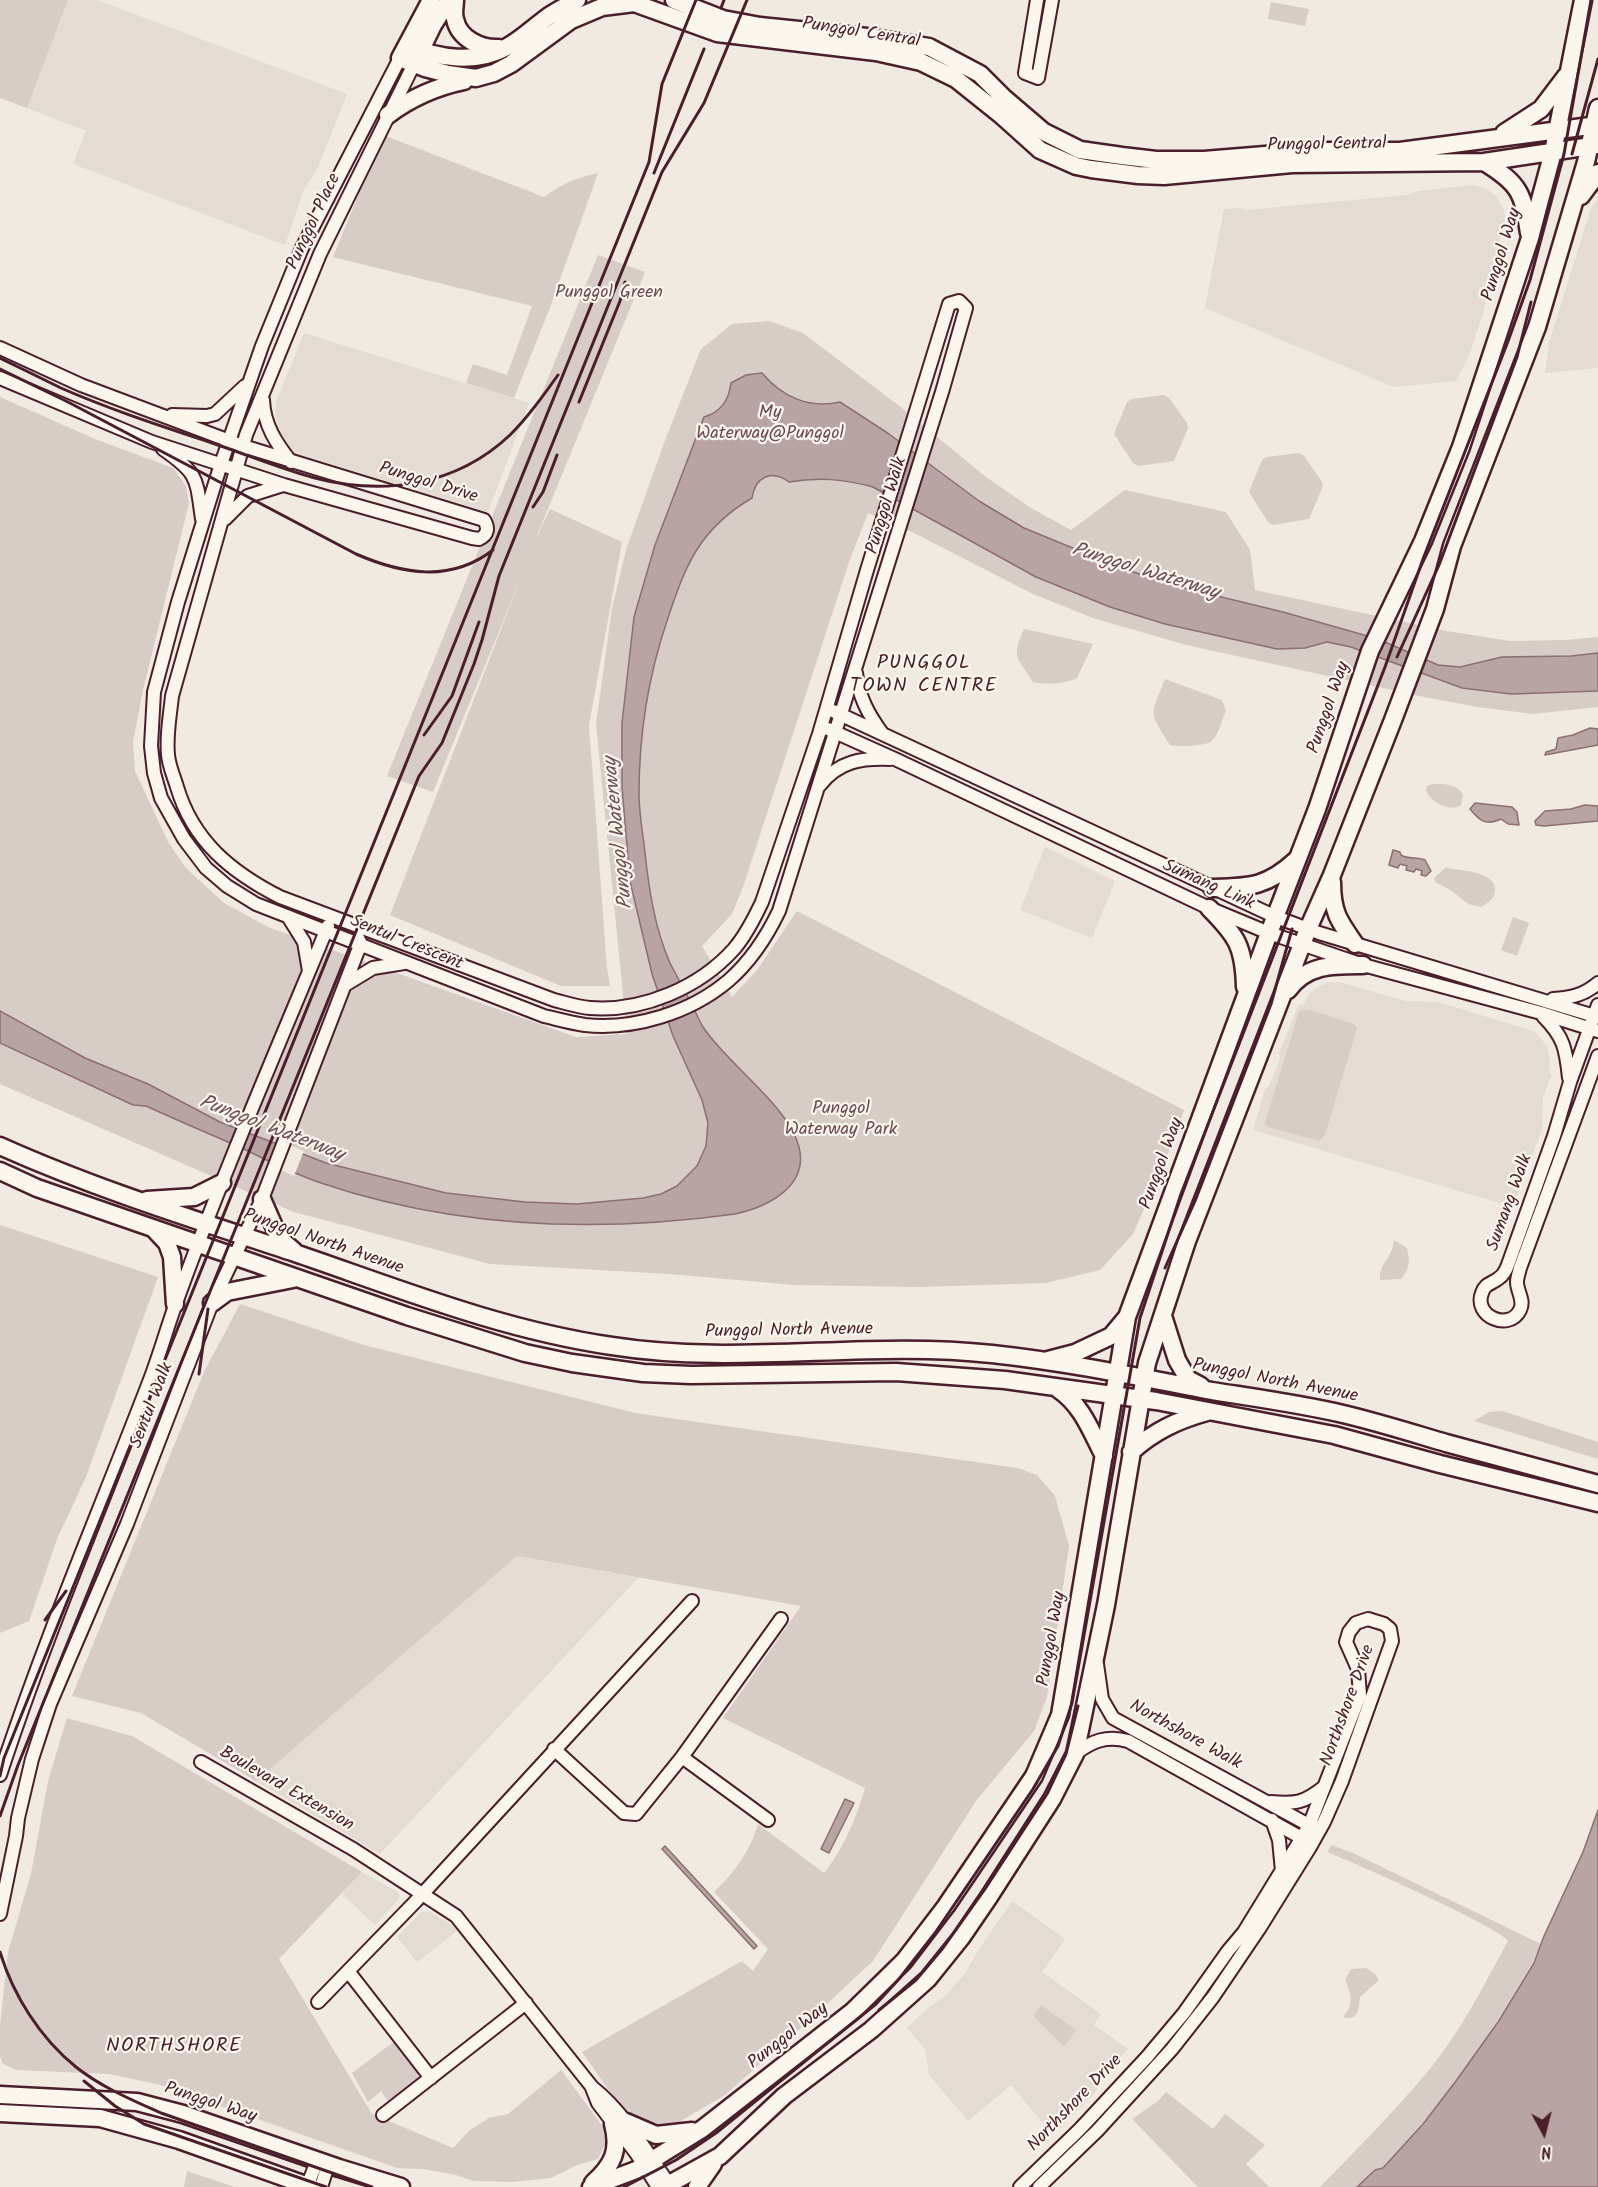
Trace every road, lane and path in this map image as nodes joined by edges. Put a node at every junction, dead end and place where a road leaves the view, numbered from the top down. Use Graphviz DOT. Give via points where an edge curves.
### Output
graph roads {
  1 [pos="431,0"];
  2 [pos="449,0"];
  3 [pos="455,0"];
  4 [pos="577,0"];
  5 [pos="674,0"];
  6 [pos="1037,0"];
  7 [pos="1052,0"];
  8 [pos="1583,0"];
  9 [pos="506,47"];
  10 [pos="411,55"];
  11 [pos="1568,73"];
  12 [pos="476,78"];
  13 [pos="1598,108"];
  14 [pos="388,115"];
  15 [pos="1596,125"];
  16 [pos="1557,130"];
  17 [pos="1496,137"];
  18 [pos="1594,146"];
  19 [pos="1553,152"];
  20 [pos="1484,162"];
  21 [pos="1598,173"];
  22 [pos="1572,209"];
  23 [pos="1530,238"];
  24 [pos="0,348"];
  25 [pos="0,378"];
  26 [pos="248,384"];
  27 [pos="262,396"];
  28 [pos="165,415"];
  29 [pos="229,441"];
  30 [pos="152,442"];
  31 [pos="243,446"];
  32 [pos="291,462"];
  33 [pos="221,464"];
  34 [pos="236,469"];
  35 [pos="284,484"];
  36 [pos="222,522"];
  37 [pos="202,523"];
  38 [pos="856,669"];
  39 [pos="827,708"];
  40 [pos="840,714"];
  41 [pos="821,726"];
  42 [pos="834,732"];
  43 [pos="883,735"];
  44 [pos="897,760"];
  45 [pos="816,791"];
  46 [pos="1299,857"];
  47 [pos="1332,875"];
  48 [pos="1212,888"];
  49 [pos="1209,908"];
  50 [pos="332,916"];
  51 [pos="289,918"];
  52 [pos="349,922"];
  53 [pos="1272,925"];
  54 [pos="326,931"];
  55 [pos="1305,937"];
  56 [pos="361,944"];
  57 [pos="1355,944"];
  58 [pos="406,963"];
  59 [pos="1363,965"];
  60 [pos="309,972"];
  61 [pos="1598,983"];
  62 [pos="345,985"];
  63 [pos="1245,997"];
  64 [pos="1543,999"];
  65 [pos="1279,1002"];
  66 [pos="1597,1012"];
  67 [pos="1540,1013"];
  68 [pos="1594,1030"];
  69 [pos="1598,1056"];
  70 [pos="1569,1082"];
  71 [pos="0,1146"];
  72 [pos="0,1171"];
  73 [pos="222,1183"];
  74 [pos="262,1199"];
  75 [pos="137,1201"];
  76 [pos="207,1223"];
  77 [pos="151,1226"];
  78 [pos="243,1236"];
  79 [pos="199,1244"];
  80 [pos="297,1254"];
  81 [pos="234,1256"];
  82 [pos="297,1278"];
  83 [pos="212,1303"];
  84 [pos="175,1304"];
  85 [pos="1163,1316"];
  86 [pos="1127,1317"];
  87 [pos="1044,1361"];
  88 [pos="1116,1373"];
  89 [pos="1144,1377"];
  90 [pos="1055,1388"];
  91 [pos="1207,1390"];
  92 [pos="1113,1396"];
  93 [pos="1140,1399"];
  94 [pos="1211,1411"];
  95 [pos="1131,1452"];
  96 [pos="1104,1456"];
  97 [pos="1598,1484"];
  98 [pos="1598,1503"];
  99 [pos="692,1601"];
  100 [pos="781,1619"];
  101 [pos="1096,1656"];
  102 [pos="554,1749"];
  103 [pos="1075,1754"];
  104 [pos="682,1757"];
  105 [pos="201,1762"];
  106 [pos="0,1775"];
  107 [pos="1325,1787"];
  108 [pos="1264,1801"];
  109 [pos="768,1820"];
  110 [pos="1272,1820"];
  111 [pos="1314,1828"];
  112 [pos="1307,1841"];
  113 [pos="1282,1871"];
  114 [pos="423,1893"];
  115 [pos="0,1914"];
  116 [pos="1249,1934"];
  117 [pos="348,1971"];
  118 [pos="318,2002"];
  119 [pos="526,2003"];
  120 [pos="431,2078"];
  121 [pos="0,2084"];
  122 [pos="8,2096"];
  123 [pos="0,2113"];
  124 [pos="383,2115"];
  125 [pos="620,2123"];
  126 [pos="702,2129"];
  127 [pos="720,2156"];
  128 [pos="322,2163"];
  129 [pos="648,2163"];
  130 [pos="280,2181"];
  131 [pos="665,2186"];
  132 [pos="311,2187"];
  133 [pos="401,2187"];
  134 [pos="590,2187"];
  135 [pos="697,2187"];
  136 [pos="1020,2187"];
  137 [pos="1039,2187"];
  1 -- 10 [label="main road, Punggol Place"];
  2 -- 10 [label="main road, Punggol Place"];
  3 -- 9 [label="main road" via="455,20 467,39 490,49"];
  4 -- 9 [label="main road"];
  5 -- 17 [label="main road, Punggol Central" via="723,19 760,26 929,47 980,74 1044,132 1080,150 1156,160 1204,160 1314,151 1400,151"];
  6 -- 7 [label="street" via="1024,73 1038,78"];
  8 -- 11 [label="main road, Punggol Way"];
  9 -- 10 [label="main road" via="479,57"];
  10 -- 12 [label="main road, Punggol Central" via="448,75"];
  10 -- 14 [label="street, Punggol Place"];
  10 -- 26 [label="street, Punggol Place" via="302,248"];
  11 -- 16 [label="main road, Punggol Way"];
  11 -- 17 [label="main road" via="1541,109"];
  12 -- 14 [label="main road" via="428,90"];
  12 -- 20 [label="main road, Punggol Central" via="511,64 571,20 602,7 634,3 717,33 876,52 921,62 956,79 1040,150 1076,166 1164,176 1292,164"];
  13 -- 15 [label="main road"];
  14 -- 27 [label="street, Punggol Place" via="320,254"];
  15 -- 16 [label="main road, Punggol Central"];
  15 -- 18 [label="main road"];
  16 -- 17 [label="main road, Punggol Central"];
  16 -- 19 [label="main road, Punggol Way"];
  18 -- 19 [label="main road, Punggol Central"];
  18 -- 22 [label="main road"];
  19 -- 20 [label="main road, Punggol Central"];
  19 -- 23 [label="main road, Punggol Way"];
  20 -- 23 [label="main road" via="1514,183 1523,200"];
  21 -- 22 [label="main road"];
  22 -- 47 [label="main road" via="1537,327 1452,546 1435,609"];
  23 -- 46 [label="main road, Punggol Way" via="1461,447 1423,540 1370,651"];
  24 -- 28 [label="street, Punggol Drive" via="81,385"];
  25 -- 30 [label="street, Punggol Drive"];
  26 -- 28 [label="street" via="215,414"];
  26 -- 29 [label="street, Punggol Place"];
  27 -- 31 [label="street, Punggol Place"];
  27 -- 32 [label="street" via="263,414"];
  28 -- 29 [label="street, Punggol Drive"];
  29 -- 31 [label="street, Punggol Drive"];
  29 -- 33 [label="street, Punggol Place"];
  30 -- 33 [label="street, Punggol Drive"];
  30 -- 37 [label="street" via="192,472"];
  31 -- 32 [label="street, Punggol Drive"];
  31 -- 34 [label="street, Punggol Place"];
  32 -- 35 [label="street, Punggol Drive" via="484,520 487,533 479,539 472,538"];
  33 -- 34 [label="street, Punggol Drive"];
  33 -- 37 [label="street, Sentul Crescent"];
  34 -- 35 [label="street, Punggol Drive"];
  34 -- 36 [label="street, Sentul Crescent"];
  35 -- 36 [label="street" via="248,496"];
  36 -- 50 [label="street, Sentul Crescent" via="172,696 168,748 174,779 191,822 208,845 240,875 280,897"];
  37 -- 51 [label="street, Sentul Crescent" via="153,692 154,773 161,798 206,868 256,904"];
  38 -- 39 [label="street, Punggol Walk" via="966,308 959,301 949,303"];
  38 -- 40 [label="street, Punggol Walk"];
  38 -- 43 [label="street" via="859,692"];
  39 -- 40 [label="street, Sumang Link"];
  39 -- 41 [label="street, Sentul Crescent"];
  40 -- 42 [label="street, Sentul Crescent"];
  40 -- 43 [label="street, Sumang Link"];
  41 -- 42 [label="street, Sumang Link"];
  41 -- 52 [label="street, Sentul Crescent" via="752,923 716,966 677,991 654,1000 590,1008 554,1000"];
  42 -- 44 [label="street, Sumang Link"];
  42 -- 45 [label="street, Sentul Crescent"];
  43 -- 48 [label="street, Sumang Link"];
  44 -- 45 [label="street" via="849,762 827,776"];
  44 -- 49 [label="street, Sumang Link"];
  45 -- 58 [label="street, Sentul Crescent" via="791,877 767,934 728,981 687,1006 629,1024 583,1025 544,1016"];
  46 -- 48 [label="main road" via="1260,884"];
  46 -- 53 [label="main road, Punggol Way"];
  47 -- 55 [label="main road"];
  47 -- 57 [label="main road" via="1333,907"];
  48 -- 53 [label="street, Sumang Link"];
  49 -- 53 [label="street, Sumang Link"];
  49 -- 63 [label="main road" via="1232,930 1240,947"];
  50 -- 52 [label="street, Sentul Crescent"];
  50 -- 54 [label="street, Sentul Walk"];
  51 -- 54 [label="street, Sentul Crescent"];
  51 -- 60 [label="street" via="304,942"];
  52 -- 56 [label="street"];
  53 -- 55 [label="street, Sumang Link"];
  53 -- 63 [label="main road, Punggol Way"];
  54 -- 56 [label="street, Sentul Crescent"];
  54 -- 60 [label="street, Sentul Walk"];
  55 -- 57 [label="street, Sumang Link"];
  55 -- 59 [label="street, Sumang Link"];
  55 -- 65 [label="main road"];
  56 -- 58 [label="street, Sentul Crescent"];
  56 -- 62 [label="street, Sentul Walk"];
  57 -- 64 [label="street, Sumang Link"];
  58 -- 62 [label="street" via="373,968"];
  59 -- 65 [label="main road" via="1325,965 1314,969 1294,981"];
  59 -- 67 [label="street, Sumang Link"];
  60 -- 73 [label="street, Sentul Walk"];
  61 -- 64 [label="street" via="1570,998"];
  62 -- 74 [label="street, Sentul Walk"];
  63 -- 86 [label="main road, Punggol Way"];
  64 -- 66 [label="street, Sumang Link"];
  65 -- 85 [label="main road" via="1186,1241"];
  66 -- 68 [label="street, Sumang Walk"];
  67 -- 68 [label="street, Sumang Link"];
  67 -- 70 [label="street" via="1563,1040"];
  68 -- 70 [label="street, Sumang Walk"];
  69 -- 70 [label="street, Sumang Walk" via="1520,1268 1520,1311 1504,1321 1495,1320 1482,1309 1481,1293 1485,1286 1502,1277 1509,1262"];
  71 -- 75 [label="main road, Punggol North Avenue"];
  72 -- 77 [label="main road" via="37,1188"];
  73 -- 75 [label="main road" via="194,1197"];
  73 -- 76 [label="street, Sentul Walk"];
  74 -- 78 [label="street, Sentul Walk"];
  74 -- 80 [label="main road" via="279,1238"];
  75 -- 76 [label="main road, Punggol North Avenue"];
  76 -- 78 [label="main road, Punggol North Avenue"];
  76 -- 79 [label="street, Sentul Walk"];
  77 -- 79 [label="main road"];
  77 -- 84 [label="main road" via="172,1257"];
  78 -- 80 [label="main road, Punggol North Avenue"];
  78 -- 81 [label="street, Sentul Walk"];
  79 -- 81 [label="main road"];
  79 -- 84 [label="street, Sentul Walk"];
  80 -- 87 [label="main road, Punggol North Avenue" via="520,1328 613,1347 718,1354 933,1350"];
  81 -- 82 [label="main road"];
  81 -- 83 [label="street, Sentul Walk"];
  82 -- 83 [label="main road" via="226,1292"];
  82 -- 90 [label="main road" via="525,1353 572,1363 691,1375 896,1372 967,1376"];
  83 -- 115 [label="street, Sentul Walk" via="127,1524 50,1704 32,1759"];
  84 -- 106 [label="street, Sentul Walk" via="152,1374 25,1699"];
  85 -- 89 [label="main road"];
  85 -- 91 [label="main road" via="1177,1360 1188,1379"];
  86 -- 87 [label="main road" via="1111,1336 1075,1353"];
  86 -- 88 [label="main road, Punggol Way"];
  87 -- 88 [label="main road, Punggol North Avenue"];
  88 -- 89 [label="main road, Punggol North Avenue"];
  88 -- 92 [label="main road, Punggol Way"];
  89 -- 91 [label="main road, Punggol North Avenue"];
  89 -- 93 [label="main road"];
  90 -- 92 [label="main road"];
  90 -- 96 [label="main road" via="1069,1396 1082,1413"];
  91 -- 97 [label="main road, Punggol North Avenue" via="1343,1414"];
  92 -- 93 [label="main road"];
  92 -- 96 [label="main road, Punggol Way"];
  93 -- 94 [label="main road"];
  93 -- 95 [label="main road"];
  94 -- 95 [label="main road" via="1160,1429"];
  94 -- 98 [label="main road" via="1334,1435"];
  95 -- 101 [label="main road"];
  96 -- 126 [label="main road, Punggol Way" via="1060,1715 1034,1776 904,1961 853,2011"];
  99 -- 102 [label="street"];
  100 -- 104 [label="street"];
  101 -- 103 [label="main road"];
  101 -- 108 [label="street, Northshore Walk" via="1102,1699 1113,1718"];
  102 -- 104 [label="street" via="630,1813"];
  102 -- 114 [label="street"];
  103 -- 110 [label="street, Northshore Walk" via="1104,1738 1128,1741"];
  103 -- 127 [label="main road" via="1052,1799 989,1897 928,1979 871,2030 784,2096"];
  104 -- 109 [label="street"];
  105 -- 114 [label="street, Boulevard Extension"];
  107 -- 108 [label="street, Northshore Walk" via="1300,1803"];
  107 -- 111 [label="street, Northshore Drive"];
  107 -- 111 [label="street, Northshore Drive" via="1360,1695 1359,1671 1346,1638 1360,1621 1376,1620 1389,1626 1392,1641 1338,1791"];
  108 -- 111 [label="street, Northshore Walk"];
  110 -- 112 [label="street, Northshore Walk"];
  110 -- 113 [label="street" via="1280,1840"];
  111 -- 112 [label="street, Northshore Drive"];
  112 -- 113 [label="street, Northshore Drive"];
  112 -- 116 [label="street, Northshore Drive"];
  113 -- 116 [label="street, Northshore Drive"];
  114 -- 117 [label="street"];
  114 -- 119 [label="street, Boulevard Extension" via="456,1916"];
  116 -- 136 [label="street, Northshore Drive" via="1228,1951 1147,2057"];
  116 -- 137 [label="street, Northshore Drive" via="1213,1997 1172,2049"];
  117 -- 118 [label="street"];
  117 -- 120 [label="street"];
  119 -- 120 [label="street"];
  119 -- 125 [label="street, Boulevard Extension" via="592,2087 605,2097"];
  120 -- 124 [label="street"];
  121 -- 122 [label="main road"];
  122 -- 128 [label="main road, Punggol Way" via="147,2104"];
  123 -- 130 [label="main road" via="100,2118 179,2140"];
  125 -- 126 [label="main road" via="656,2135"];
  125 -- 129 [label="street, Boulevard Extension"];
  125 -- 134 [label="main road" via="608,2167"];
  126 -- 129 [label="main road, Punggol Way"];
  127 -- 131 [label="main road"];
  127 -- 135 [label="main road"];
  128 -- 132 [label="street"];
  128 -- 133 [label="main road, Punggol Way"];
  129 -- 131 [label="street, Boulevard Extension"];
  129 -- 134 [label="main road, Punggol Way"];
  130 -- 132 [label="main road"];
}
